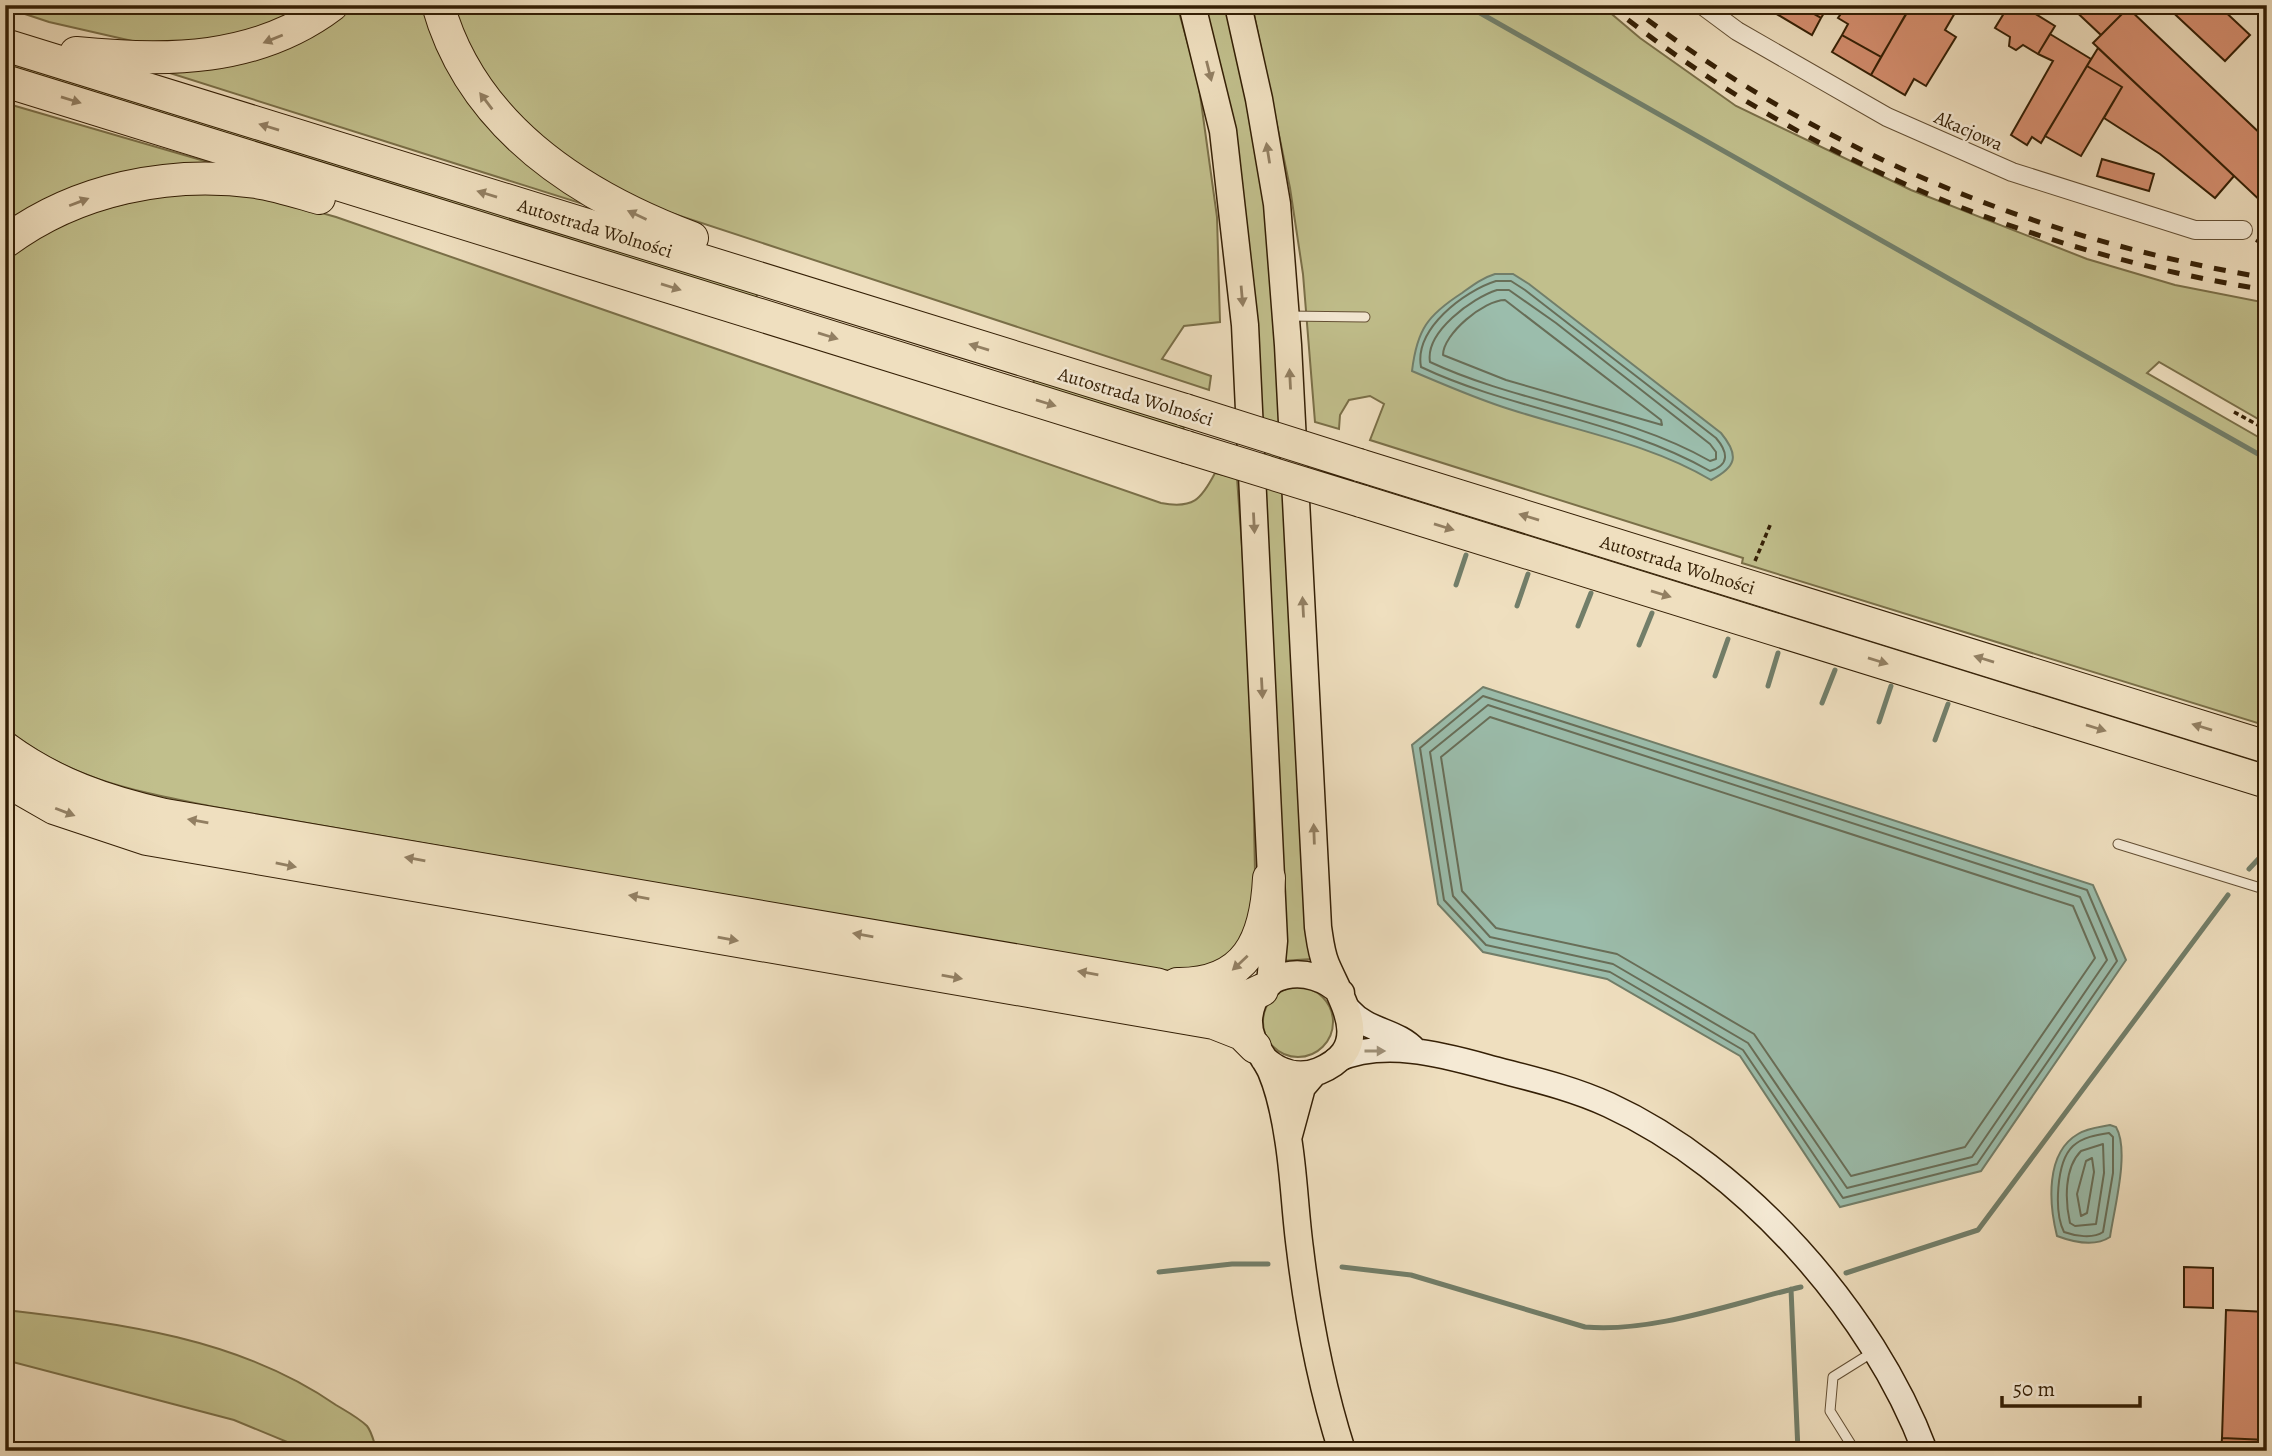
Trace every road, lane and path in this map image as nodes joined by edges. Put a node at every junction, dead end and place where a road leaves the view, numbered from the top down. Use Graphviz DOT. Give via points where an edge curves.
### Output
graph roads {
  1 [pos="332,5"];
  2 [pos="438,5"];
  3 [pos="1192,5"];
  4 [pos="1238,5"];
  5 [pos="1702,5"];
  6 [pos="2255,5"];
  7 [pos="2267,17"];
  8 [pos="5,44"];
  9 [pos="5,81"];
  10 [pos="2243,230"];
  11 [pos="5,242"];
  12 [pos="582,260"];
  13 [pos="856,308"];
  14 [pos="1286,316"];
  15 [pos="1365,317"];
  16 [pos="2234,412"];
  17 [pos="2267,430"];
  18 [pos="1771,523"];
  19 [pos="1755,561"];
  20 [pos="2267,747"];
  21 [pos="5,748"];
  22 [pos="5,780"];
  23 [pos="2267,782"];
  24 [pos="2118,844"];
  25 [pos="1269,878"];
  26 [pos="2267,890"];
  27 [pos="1155,984"];
  28 [pos="1266,986"];
  29 [pos="1346,1002"];
  30 [pos="1415,1050"];
  31 [pos="1259,1053"];
  32 [pos="1325,1066"];
  33 [pos="1288,1137"];
  34 [pos="1875,1350"];
  35 [pos="1342,1451"];
  36 [pos="1856,1451"];
  37 [pos="1925,1451"];
  1 -- 8 [label="highway, one-way" via="278,37 229,52 123,56"];
  13 -- 2 [label="highway, one-way" via="810,278 734,254 632,213 551,166 502,121 479,91 453,46"];
  3 -- 25 [label="main road, one-way" via="1223,131 1245,325"];
  14 -- 4 [label="main road, one-way" via="1277,204"];
  5 -- 10 [label="street, Akacjowa" via="1737,31 1887,117 2012,172 2195,230"];
  6 -- 7 [label="lane"];
  13 -- 8 [label="highway, Autostrada Wolności, one-way"];
  9 -- 12 [label="highway, Autostrada Wolności, one-way"];
  11 -- 12 [label="highway, one-way" via="56,211 94,196 151,183 205,180 256,182 486,245"];
  12 -- 23 [label="highway, Autostrada Wolności, one-way, bridge"];
  20 -- 13 [label="highway, Autostrada Wolności, one-way, bridge"];
  14 -- 15 [label="lane"];
  29 -- 14 [label="main road, one-way" via="1323,955 1318,927"];
  16 -- 17 [label="path"];
  18 -- 19 [label="path"];
  27 -- 21 [label="highway, one-way" via="166,815 66,785"];
  22 -- 31 [label="highway, one-way" via="54,808 147,839 1214,1023 1242,1034"];
  24 -- 26 [label="lane"];
  25 -- 27 [label="highway, one-way" via="1262,931 1250,954 1234,970 1201,983"];
  25 -- 28 [label="main road" via="1275,941"];
  27 -- 28 [label="highway" via="1221,1001 1243,999"];
  28 -- 29 [label="main road" via="1300,973 1331,983"];
  28 -- 31 [label="main road" via="1250,1017"];
  29 -- 30 [label="street" via="1359,1021 1404,1038"];
  29 -- 32 [label="main road" via="1351,1028 1347,1045"];
  32 -- 30 [label="street, one-way" via="1352,1053"];
  30 -- 34 [label="street" via="1564,1088 1607,1104 1680,1145 1716,1171 1796,1249"];
  31 -- 32 [label="main road" via="1282,1071"];
  31 -- 33 [label="main road" via="1273,1079"];
  32 -- 33 [label="main road" via="1302,1087"];
  33 -- 35 [label="main road" via="1305,1290"];
  34 -- 36 [label="lane" via="1833,1377 1830,1411"];
  34 -- 37 [label="street" via="1899,1389"];
}
